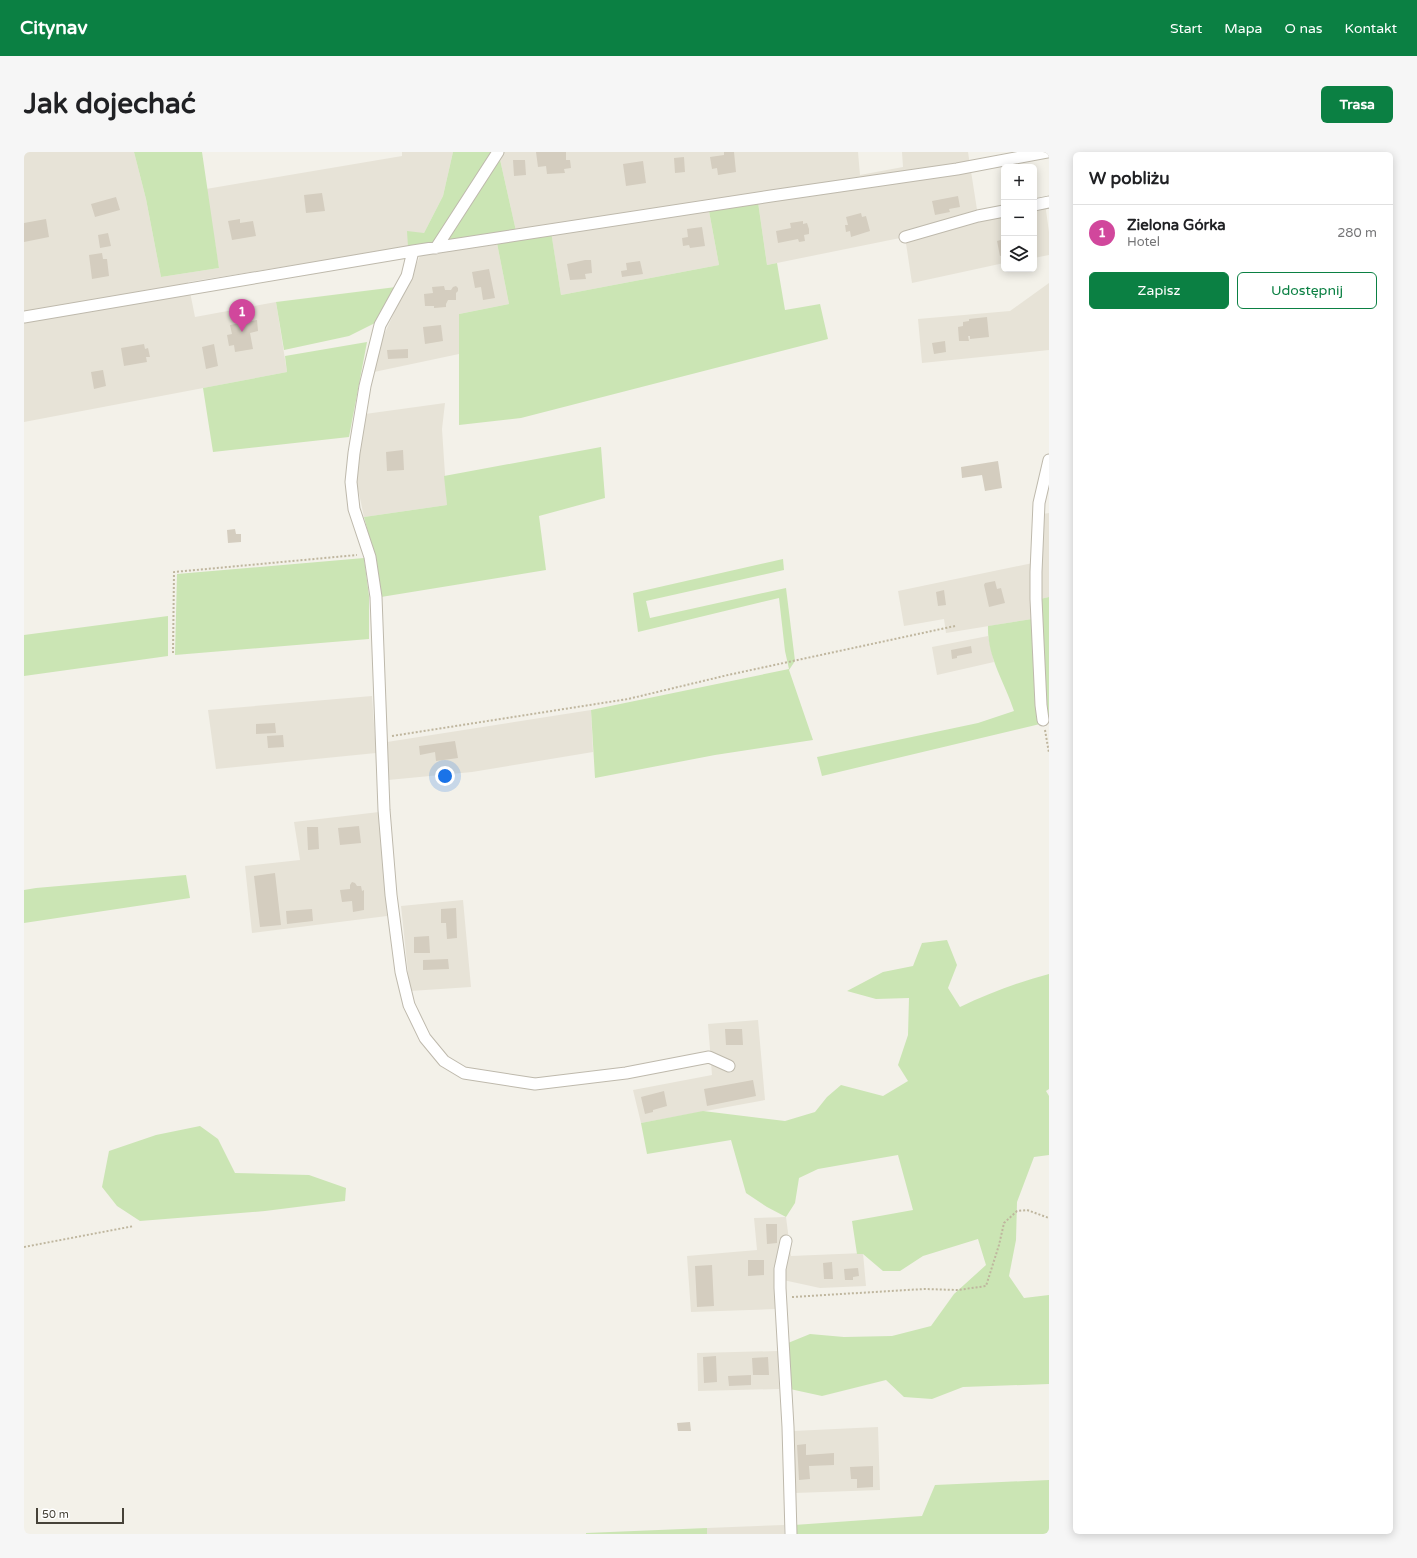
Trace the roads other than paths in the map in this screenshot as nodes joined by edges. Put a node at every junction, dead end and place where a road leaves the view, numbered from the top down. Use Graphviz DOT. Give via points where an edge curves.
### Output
graph roads {
  1 [pos="498,152"];
  2 [pos="1047,152"];
  3 [pos="1049,202"];
  4 [pos="1037,204"];
  5 [pos="1001,212"];
  6 [pos="905,237"];
  7 [pos="436,248"];
  8 [pos="413,251"];
  9 [pos="24,317"];
  10 [pos="1049,460"];
  11 [pos="1043,720"];
  12 [pos="729,1066"];
  13 [pos="786,1241"];
  14 [pos="791,1534"];
  1 -- 7 [label="street"];
  2 -- 7 [label="street" via="956,169"];
  3 -- 4 [label="street"];
  5 -- 6 [label="street"];
  7 -- 8 [label="street"];
  8 -- 9 [label="street"];
  8 -- 12 [label="street" via="407,276 380,325 365,386 351,482 354,509 370,557 376,597 384,810 400,972 409,1005 425,1038 444,1061 464,1073 535,1084 626,1073 709,1057"];
  10 -- 11 [label="street" via="1039,504 1036,572 1040,705"];
  13 -- 14 [label="street" via="780,1269"];
}
